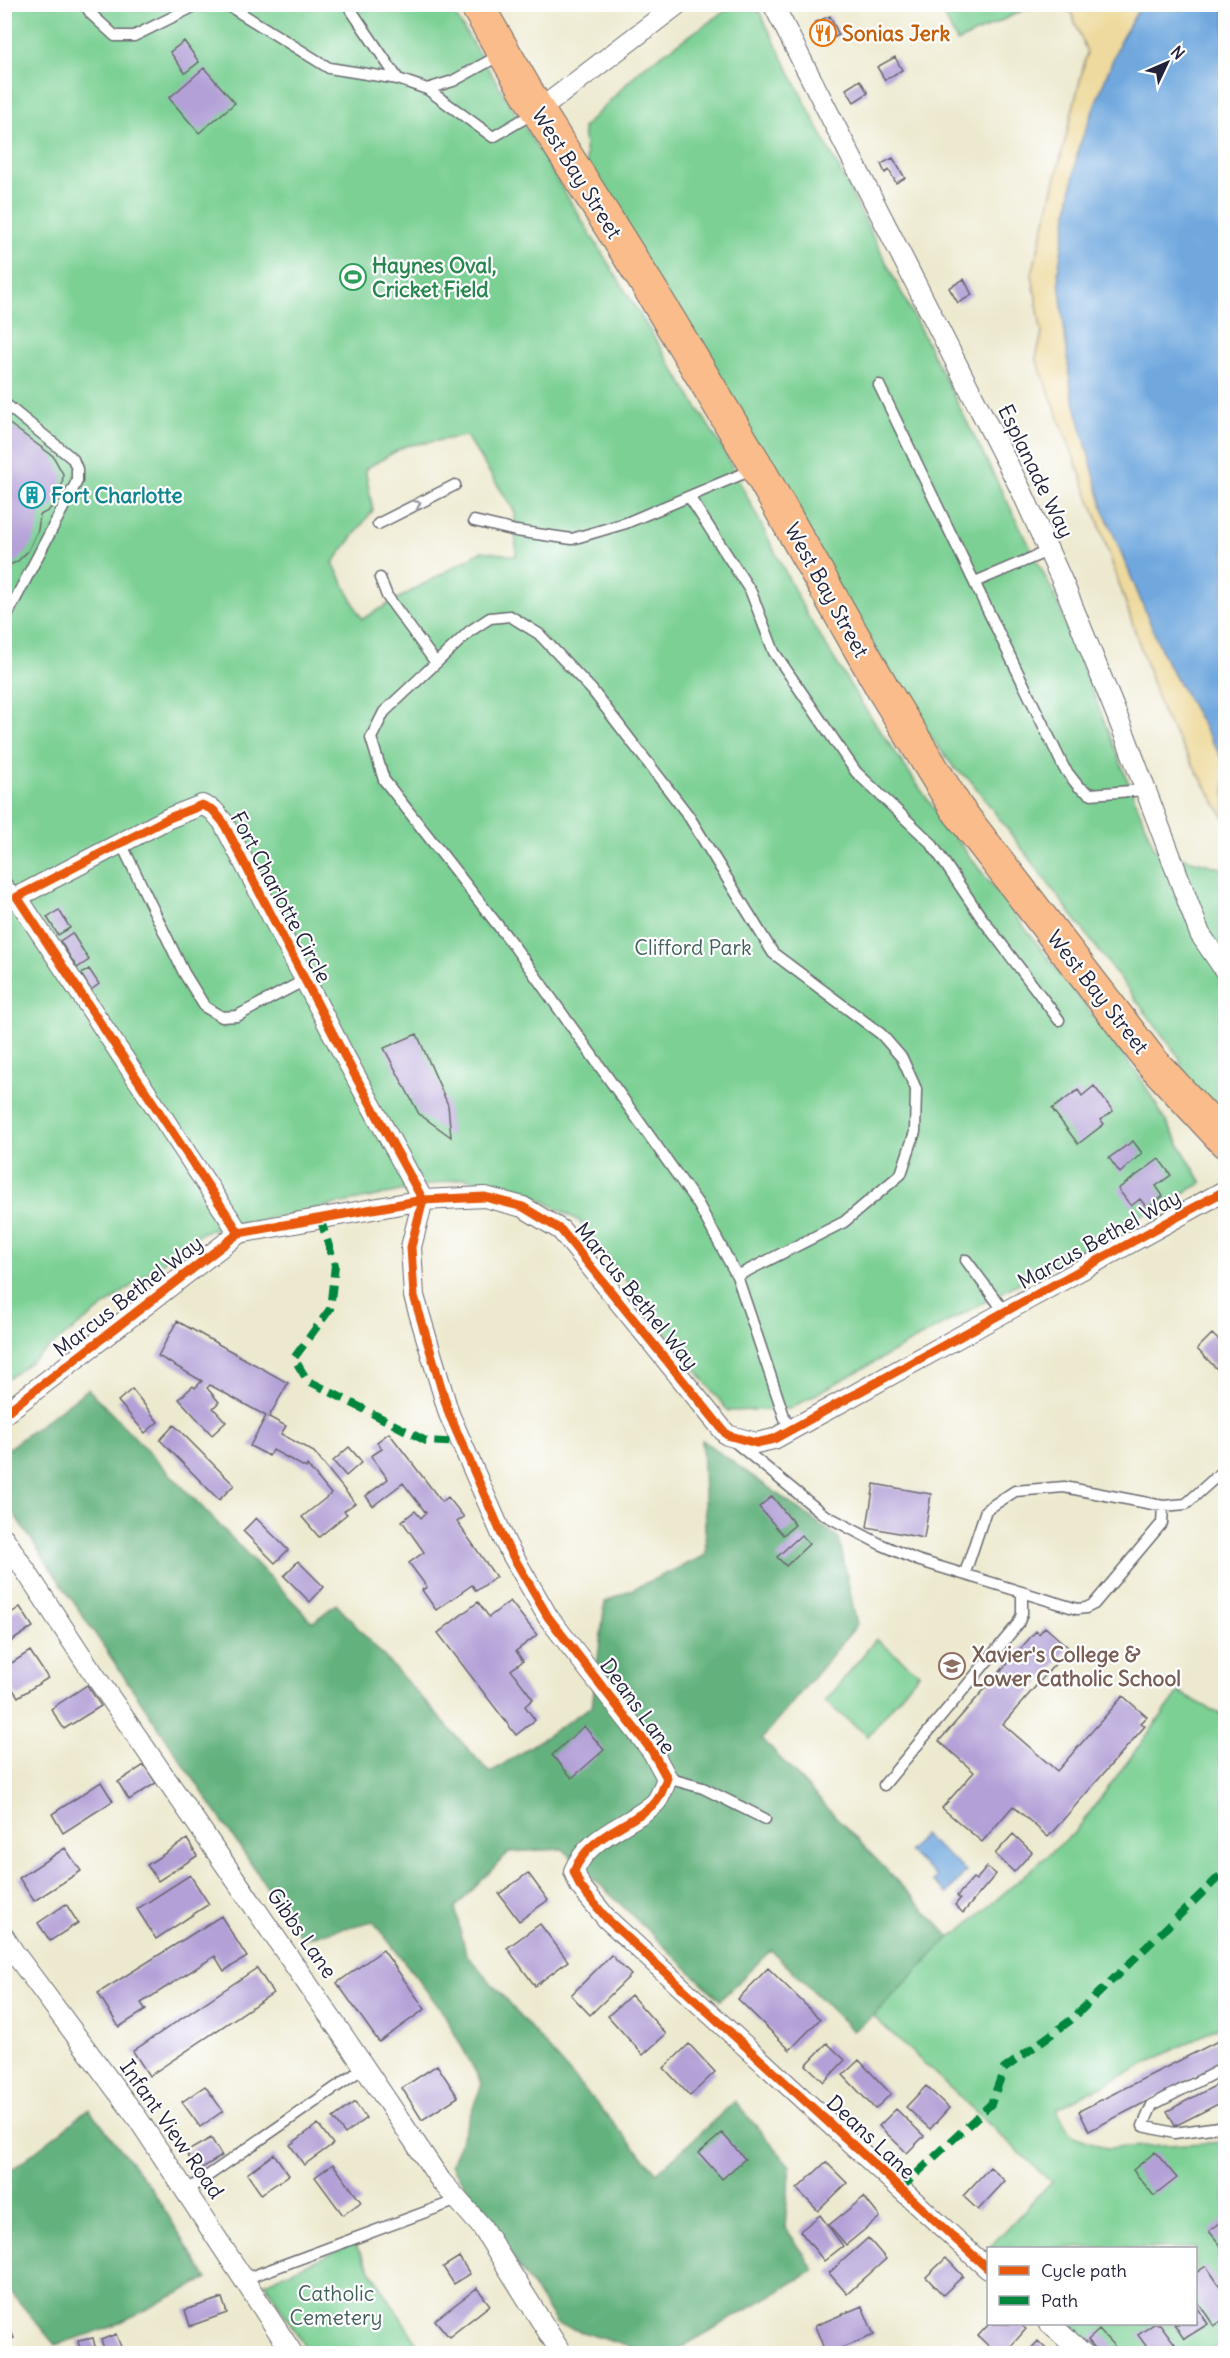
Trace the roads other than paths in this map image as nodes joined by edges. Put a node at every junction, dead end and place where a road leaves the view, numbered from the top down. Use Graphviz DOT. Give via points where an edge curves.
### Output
graph roads {
  1 [pos="85,4"];
  2 [pos="200,4"];
  3 [pos="226,4"];
  4 [pos="347,4"];
  5 [pos="476,4"];
  6 [pos="678,4"];
  7 [pos="773,4"];
  8 [pos="505,52"];
  9 [pos="398,79"];
  10 [pos="428,89"];
  11 [pos="538,111"];
  12 [pos="879,385"];
  13 [pos="4,403"];
  14 [pos="758,467"];
  15 [pos="455,484"];
  16 [pos="690,498"];
  17 [pos="474,521"];
  18 [pos="378,524"];
  19 [pos="1048,551"];
  20 [pos="380,578"];
  21 [pos="975,582"];
  22 [pos="8,603"];
  23 [pos="4,621"];
  24 [pos="436,663"];
  25 [pos="1146,790"];
  26 [pos="121,843"];
  27 [pos="4,881"];
  28 [pos="17,897"];
  29 [pos="1226,972"];
  30 [pos="305,980"];
  31 [pos="1059,1020"];
  32 [pos="1226,1142"];
  33 [pos="1226,1190"];
  34 [pos="423,1200"];
  35 [pos="239,1233"];
  36 [pos="966,1260"];
  37 [pos="737,1276"];
  38 [pos="1004,1311"];
  39 [pos="7,1404"];
  40 [pos="789,1431"];
  41 [pos="728,1435"];
  42 [pos="1226,1468"];
  43 [pos="1163,1506"];
  44 [pos="4,1538"];
  45 [pos="965,1573"];
  46 [pos="1022,1592"];
  47 [pos="667,1778"];
  48 [pos="884,1785"];
  49 [pos="765,1819"];
  50 [pos="4,1937"];
  51 [pos="365,2067"];
  52 [pos="1226,2067"];
  53 [pos="1226,2126"];
  54 [pos="186,2191"];
  55 [pos="458,2200"];
  56 [pos="987,2268"];
  57 [pos="245,2279"];
  58 [pos="1051,2325"];
  59 [pos="293,2354"];
  60 [pos="562,2354"];
  61 [pos="1084,2354"];
  1 -- 2 [label="lane" via="115,36 134,36"];
  3 -- 9 [label="lane" via="329,68"];
  4 -- 9 [label="lane"];
  5 -- 8 [label="highway, West Bay Street"];
  6 -- 11 [label="street"];
  7 -- 19 [label="street, Esplanade Way" via="1017,482"];
  8 -- 10 [label="lane" via="453,81"];
  8 -- 11 [label="highway, West Bay Street"];
  9 -- 10 [label="lane"];
  10 -- 11 [label="lane" via="493,137"];
  11 -- 14 [label="highway, West Bay Street"];
  12 -- 21 [label="lane"];
  13 -- 22 [label="lane" via="73,459 77,469 77,481"];
  14 -- 16 [label="lane"];
  14 -- 32 [label="highway, West Bay Street" via="883,689 957,808 1151,1061"];
  18 -- 15 [label="lane, one-way"];
  16 -- 17 [label="lane" via="572,539"];
  16 -- 31 [label="lane" via="751,592 774,652 856,772 931,843"];
  19 -- 21 [label="lane"];
  19 -- 25 [label="street, Esplanade Way"];
  20 -- 24 [label="lane" via="387,596"];
  21 -- 25 [label="lane" via="1064,768 1078,786 1090,794"];
  22 -- 23 [label="lane"];
  24 -- 37 [label="lane" via="384,712 371,738 384,780 514,946 664,1156 698,1204"];
  24 -- 37 [label="lane" via="490,618 510,616 539,634 592,690 688,814 772,953 881,1034 902,1058 916,1089 915,1132 901,1174 844,1222"];
  25 -- 29 [label="street, Esplanade Way" via="1200,934"];
  26 -- 28 [label="street, Fort Charlotte Circle"];
  26 -- 30 [label="street, Fort Charlotte Circle" via="189,809 202,805 213,810 223,822"];
  26 -- 30 [label="lane" via="184,973 205,1006 222,1017 237,1016"];
  27 -- 28 [label="lane"];
  28 -- 35 [label="street"];
  30 -- 34 [label="street, Fort Charlotte Circle"];
  33 -- 38 [label="street, Marcus Bethel Way"];
  34 -- 35 [label="street, Marcus Bethel Way"];
  34 -- 41 [label="street, Marcus Bethel Way" via="485,1197 523,1206 561,1230"];
  34 -- 47 [label="street, Deans Lane" via="411,1247 414,1296 453,1423 506,1544 549,1617 652,1751"];
  35 -- 39 [label="street, Marcus Bethel Way"];
  36 -- 38 [label="lane"];
  37 -- 40 [label="lane"];
  38 -- 40 [label="street, Marcus Bethel Way"];
  40 -- 41 [label="street, Marcus Bethel Way" via="756,1443"];
  41 -- 45 [label="lane" via="824,1514 917,1560"];
  42 -- 43 [label="lane" via="1186,1504"];
  43 -- 45 [label="lane" via="1064,1487 1015,1491 986,1510"];
  43 -- 46 [label="lane" via="1162,1522 1094,1604 1077,1609"];
  44 -- 51 [label="street, Gibbs Lane"];
  45 -- 46 [label="lane"];
  46 -- 48 [label="lane" via="1018,1624"];
  47 -- 49 [label="lane" via="703,1788"];
  47 -- 56 [label="street, Deans Lane" via="656,1802 599,1839 579,1858 574,1870 580,1886 607,1919"];
  50 -- 54 [label="street, Infant View Road"];
  51 -- 54 [label="lane"];
  51 -- 55 [label="street, Gibbs Lane" via="441,2181"];
  52 -- 53 [label="lane" via="1152,2105 1143,2126 1174,2133"];
  54 -- 57 [label="street, Infant View Road"];
  55 -- 57 [label="lane"];
  55 -- 60 [label="street, Gibbs Lane" via="482,2227"];
  57 -- 59 [label="street, Infant View Road"];
  58 -- 61 [label="street"];
}
